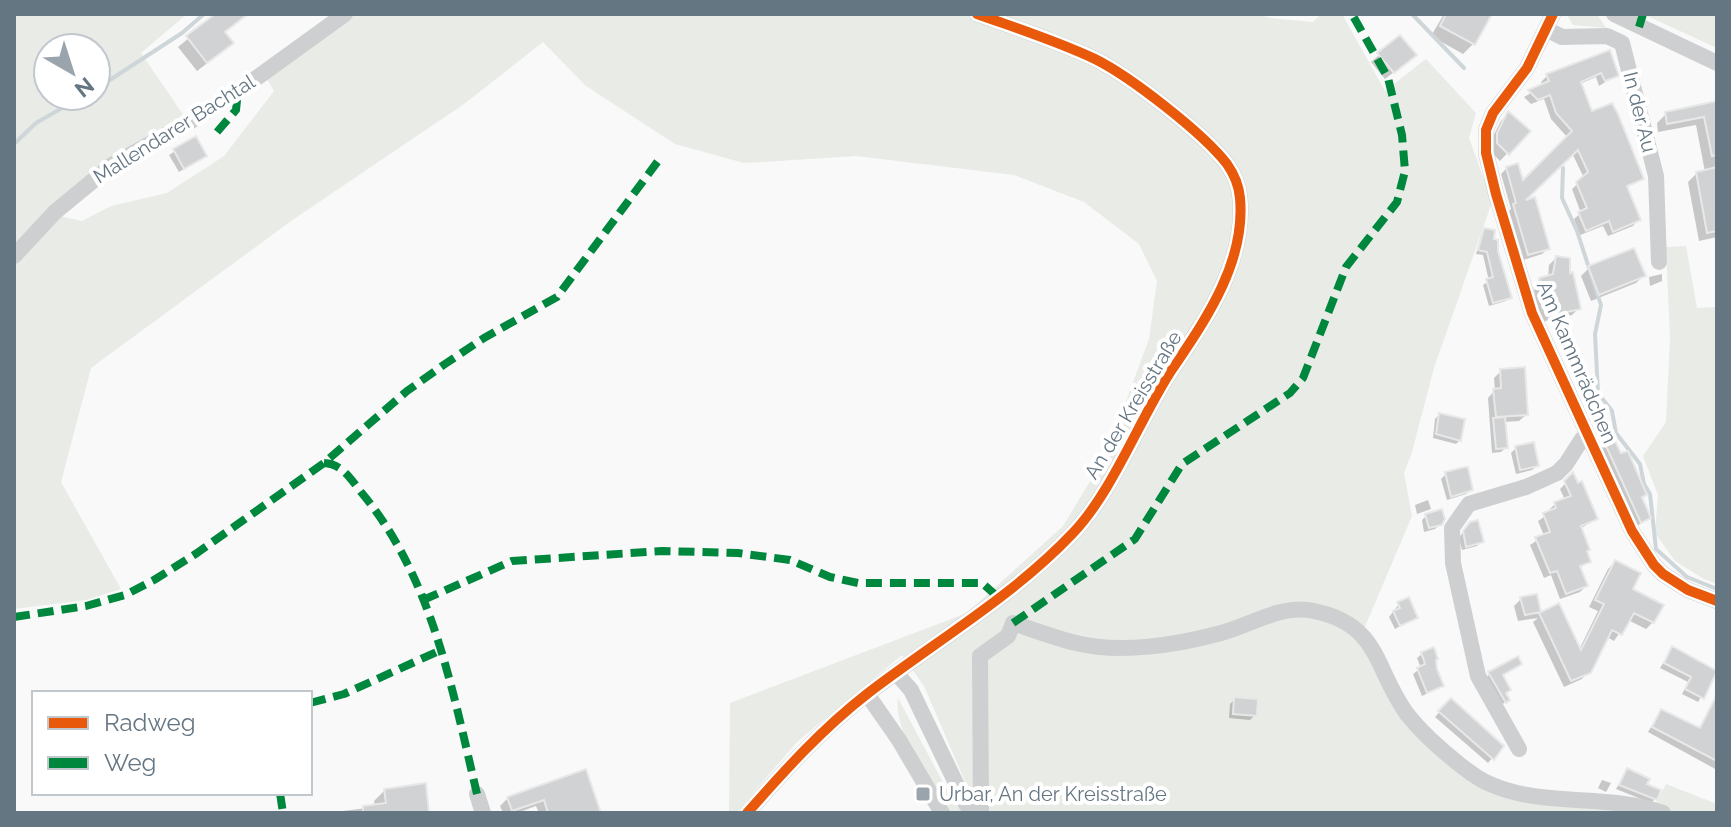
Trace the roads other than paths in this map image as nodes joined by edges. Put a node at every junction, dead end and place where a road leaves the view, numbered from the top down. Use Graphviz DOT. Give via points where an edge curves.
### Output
graph roads {
  1 [pos="345,14"];
  2 [pos="977,14"];
  3 [pos="1614,14"];
  4 [pos="1549,22"];
  5 [pos="1717,63"];
  6 [pos="14,256"];
  7 [pos="1659,262"];
  8 [pos="1589,435"];
  9 [pos="1717,601"];
  10 [pos="896,673"];
  11 [pos="867,694"];
  12 [pos="1519,749"];
  13 [pos="477,794"];
  14 [pos="483,813"];
  15 [pos="747,813"];
  16 [pos="942,813"];
  17 [pos="973,813"];
  18 [pos="981,813"];
  19 [pos="1663,813"];
  1 -- 6 [label="street, Mallendarer Bachtal" via="233,95 112,165 55,212"];
  2 -- 10 [label="street, An der Kreisstraße" via="1096,60 1145,91 1195,133 1235,177 1238,234 1213,308 1074,532 999,598"];
  3 -- 5 [label="street"];
  4 -- 7 [label="street, In der Au" via="1562,37 1607,36 1622,43 1656,176"];
  4 -- 8 [label="street, Am Kammrädchen" via="1527,68 1493,113 1486,153 1532,313"];
  8 -- 9 [label="street, Am Kammrädchen" via="1632,531 1654,565 1679,585"];
  8 -- 12 [label="street" via="1557,473 1469,504 1452,528 1453,563 1478,676"];
  10 -- 11 [label="street, An der Kreisstraße"];
  10 -- 17 [label="street" via="911,690"];
  11 -- 15 [label="street, An der Kreisstraße" via="823,730"];
  11 -- 16 [label="street"];
  13 -- 14 [label="street"];
  18 -- 19 [label="street" via="980,656 1008,636 1013,623 1079,644 1131,649 1219,634 1290,609 1344,620 1360,633 1378,656 1405,711 1427,737 1489,784 1539,797 1640,805"];
}
